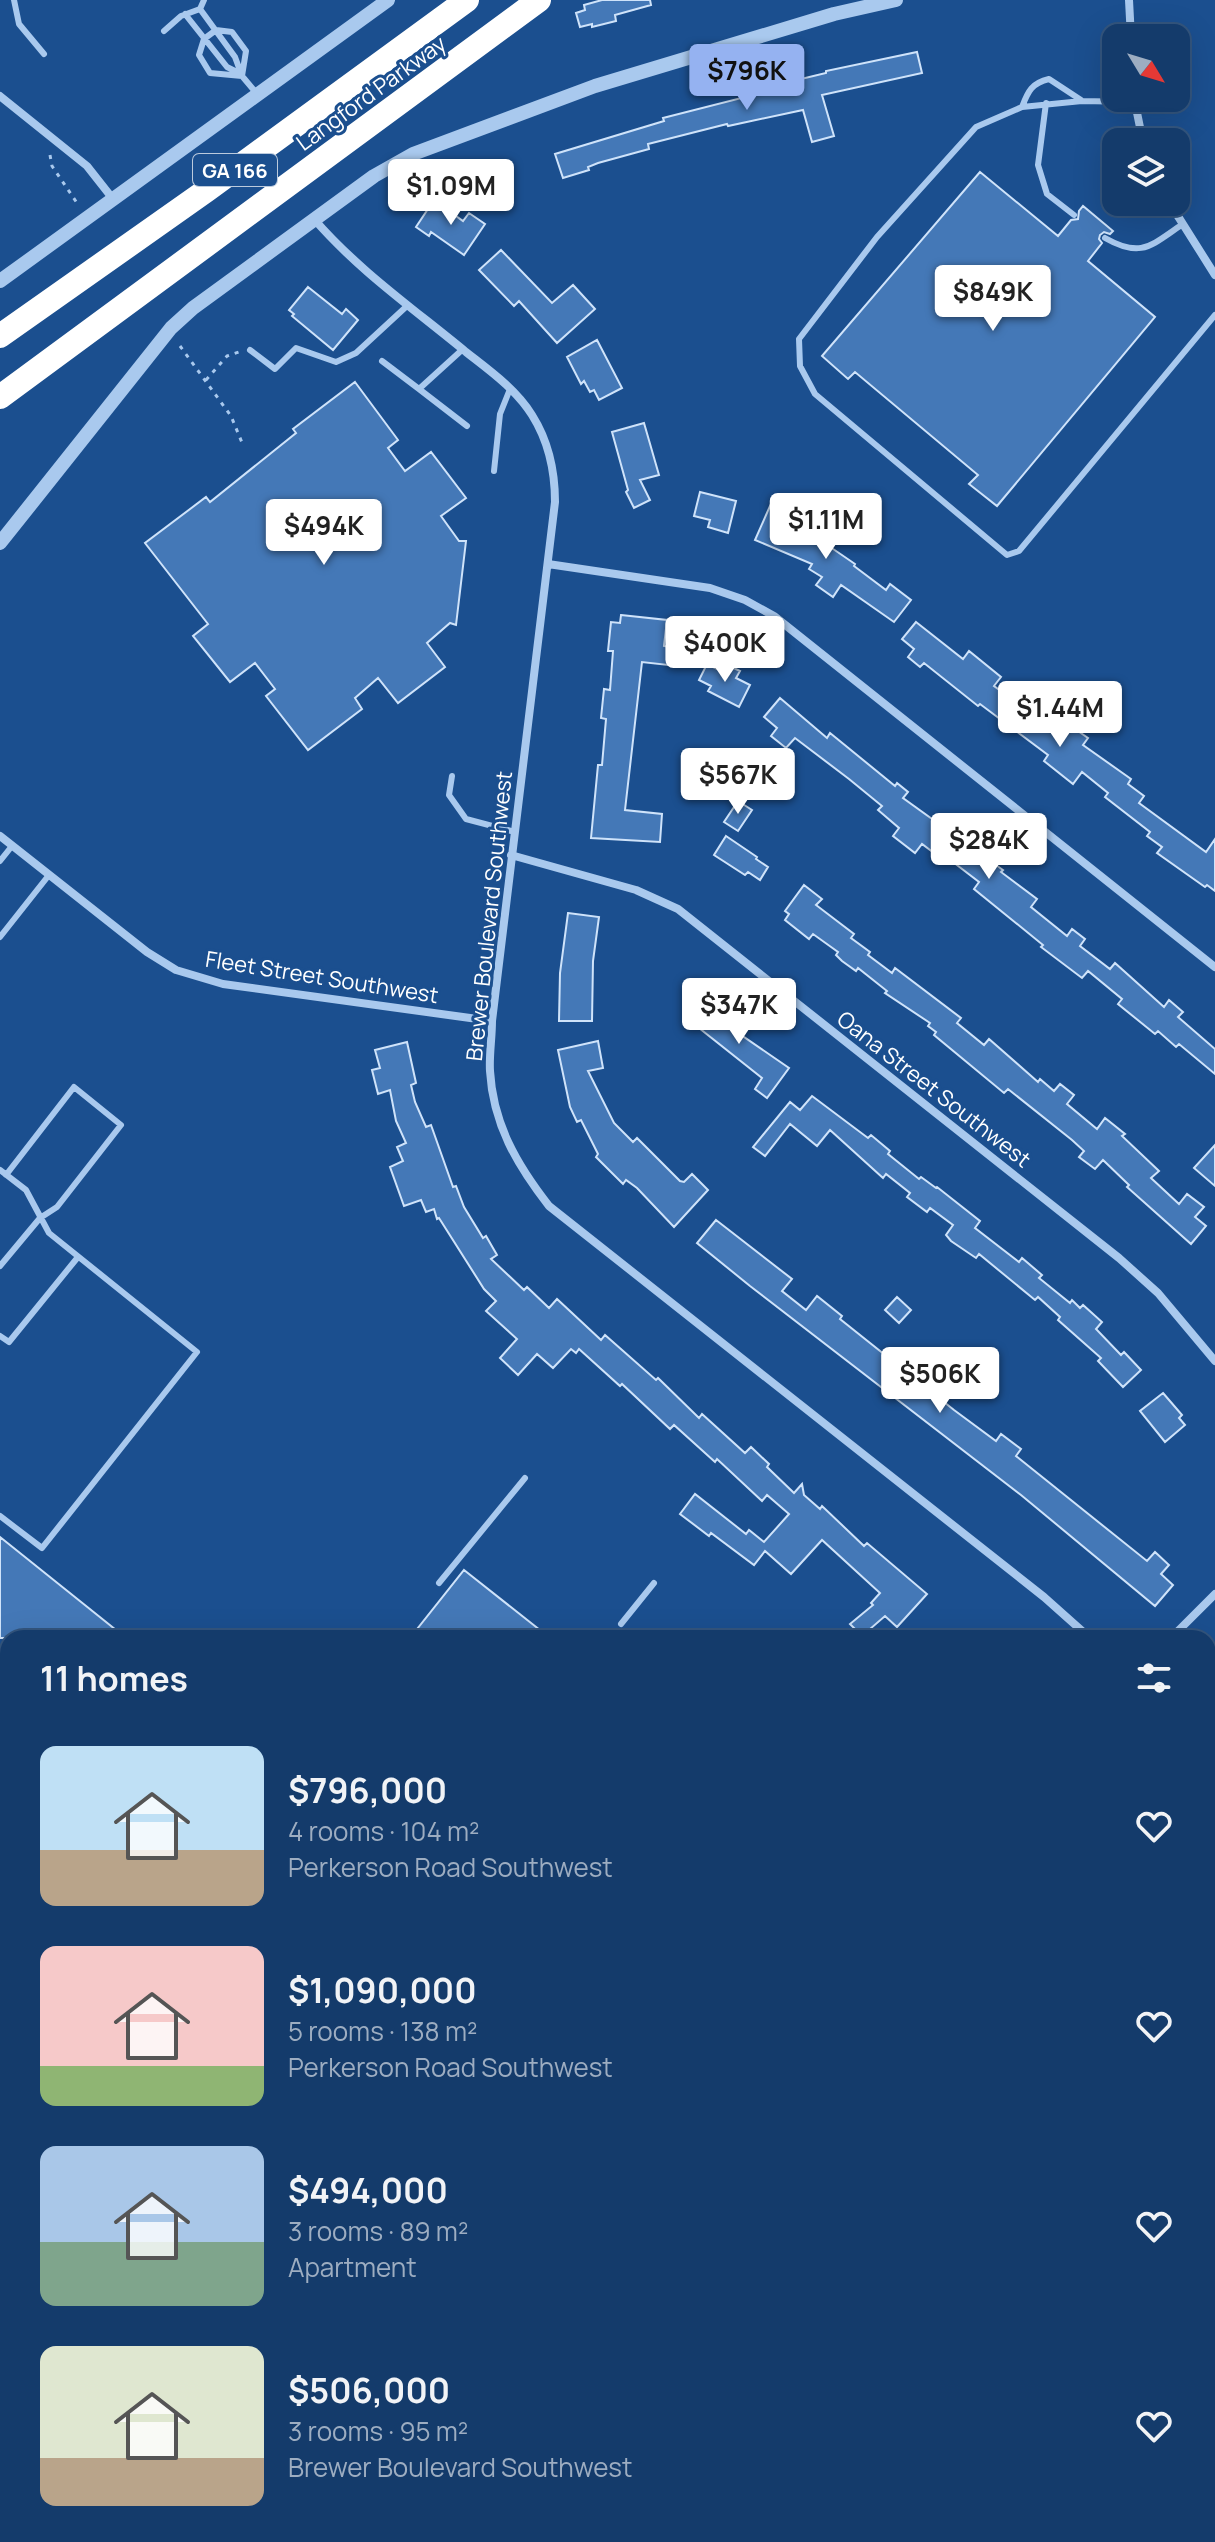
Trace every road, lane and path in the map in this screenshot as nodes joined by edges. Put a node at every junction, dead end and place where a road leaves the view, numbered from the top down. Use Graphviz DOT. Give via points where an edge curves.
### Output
graph roads {
  1 [pos="15,0"];
  2 [pos="204,0"];
  3 [pos="388,0"];
  4 [pos="467,0"];
  5 [pos="539,0"];
  6 [pos="560,0"];
  7 [pos="896,0"];
  8 [pos="1129,0"];
  9 [pos="200,9"];
  10 [pos="185,14"];
  11 [pos="1130,24"];
  12 [pos="216,30"];
  13 [pos="164,31"];
  14 [pos="204,39"];
  15 [pos="44,54"];
  16 [pos="452,65"];
  17 [pos="242,76"];
  18 [pos="258,95"];
  19 [pos="0,96"];
  20 [pos="1082,101"];
  21 [pos="1102,101"];
  22 [pos="1046,103"];
  23 [pos="1022,107"];
  24 [pos="52,166"];
  25 [pos="72,196"];
  26 [pos="113,199"];
  27 [pos="1074,215"];
  28 [pos="1178,216"];
  29 [pos="314,219"];
  30 [pos="1183,224"];
  31 [pos="1105,238"];
  32 [pos="1215,275"];
  33 [pos="0,281"];
  34 [pos="408,305"];
  35 [pos="1215,315"];
  36 [pos="0,336"];
  37 [pos="463,349"];
  38 [pos="250,350"];
  39 [pos="186,353"];
  40 [pos="382,361"];
  41 [pos="206,380"];
  42 [pos="419,389"];
  43 [pos="510,389"];
  44 [pos="0,397"];
  45 [pos="467,426"];
  46 [pos="243,445"];
  47 [pos="494,471"];
  48 [pos="0,543"];
  49 [pos="548,564"];
  50 [pos="452,776"];
  51 [pos="515,832"];
  52 [pos="0,836"];
  53 [pos="12,846"];
  54 [pos="511,855"];
  55 [pos="0,861"];
  56 [pos="49,875"];
  57 [pos="0,937"];
  58 [pos="1215,967"];
  59 [pos="492,1021"];
  60 [pos="3,1172"];
  61 [pos="40,1218"];
  62 [pos="78,1257"];
  63 [pos="0,1266"];
  64 [pos="0,1336"];
  65 [pos="1215,1361"];
  66 [pos="525,1478"];
  67 [pos="0,1516"];
  68 [pos="439,1583"];
  69 [pos="654,1583"];
  70 [pos="1215,1594"];
  71 [pos="621,1624"];
  72 [pos="1081,1630"];
  73 [pos="1179,1630"];
  1 -- 15 [label="lane" via="19,24"];
  2 -- 9 [label="lane"];
  3 -- 18 [label="street"];
  4 -- 36 [label="highway, Langford Parkway / GA 166"];
  5 -- 16 [label="highway, Langford Parkway / GA 166"];
  6 -- 16 [label="highway"];
  7 -- 29 [label="street" via="595,86 413,154"];
  8 -- 11 [label="street"];
  9 -- 10 [label="lane"];
  9 -- 12 [label="lane"];
  10 -- 13 [label="lane"];
  10 -- 14 [label="lane"];
  12 -- 14 [label="lane"];
  12 -- 17 [label="lane"];
  12 -- 17 [label="lane" via="232,32 246,51"];
  14 -- 17 [label="lane" via="227,67"];
  14 -- 17 [label="lane" via="199,55 210,73"];
  16 -- 44 [label="highway, Langford Parkway / GA 166"];
  17 -- 18 [label="lane"];
  18 -- 26 [label="street"];
  19 -- 26 [label="street" via="87,166"];
  20 -- 21 [label="lane"];
  20 -- 22 [label="lane"];
  20 -- 23 [label="lane" via="1049,79 1036,82"];
  22 -- 23 [label="lane"];
  22 -- 27 [label="lane" via="1038,165 1047,194"];
  23 -- 35 [label="lane" via="976,127 877,237 799,339 800,366 815,394 1007,555 1019,551"];
  24 -- 25 [label="path"];
  26 -- 33 [label="street"];
  28 -- 30 [label="street"];
  29 -- 34 [label="street, Brewer Boulevard Southwest" via="338,247"];
  29 -- 48 [label="street" via="171,328"];
  30 -- 31 [label="lane" via="1146,248 1126,250"];
  30 -- 32 [label="street"];
  34 -- 37 [label="street, Brewer Boulevard Southwest"];
  34 -- 38 [label="lane" via="356,353 336,362 296,348 275,369"];
  37 -- 42 [label="lane"];
  37 -- 43 [label="street, Brewer Boulevard Southwest"];
  38 -- 41 [label="path" via="227,356"];
  39 -- 41 [label="path"];
  40 -- 42 [label="lane"];
  41 -- 46 [label="path"];
  42 -- 45 [label="lane"];
  43 -- 47 [label="lane" via="500,414"];
  43 -- 49 [label="street, Brewer Boulevard Southwest" via="547,443 555,476"];
  49 -- 51 [label="street, Brewer Boulevard Southwest"];
  49 -- 58 [label="street" via="710,588 774,616"];
  50 -- 51 [label="lane" via="449,795 466,819"];
  51 -- 54 [label="street, Brewer Boulevard Southwest"];
  52 -- 53 [label="street, Fleet Street Southwest"];
  53 -- 55 [label="lane"];
  53 -- 56 [label="street, Fleet Street Southwest"];
  54 -- 59 [label="street, Brewer Boulevard Southwest"];
  54 -- 65 [label="street, Oana Street Southwest" via="636,890 678,909 1119,1258 1158,1293"];
  56 -- 57 [label="lane"];
  56 -- 59 [label="street, Fleet Street Southwest" via="176,970 223,984"];
  59 -- 72 [label="street, Brewer Boulevard Southwest" via="490,1072 499,1122 520,1168 549,1206"];
  60 -- 61 [label="lane" via="26,1190"];
  60 -- 61 [label="lane" via="74,1087 121,1125 57,1207"];
  61 -- 62 [label="lane" via="49,1233"];
  61 -- 63 [label="lane"];
  62 -- 64 [label="lane" via="9,1342"];
  62 -- 67 [label="lane" via="197,1352 42,1548"];
  66 -- 68 [label="lane"];
  69 -- 71 [label="lane"];
  70 -- 73 [label="street"];
}
